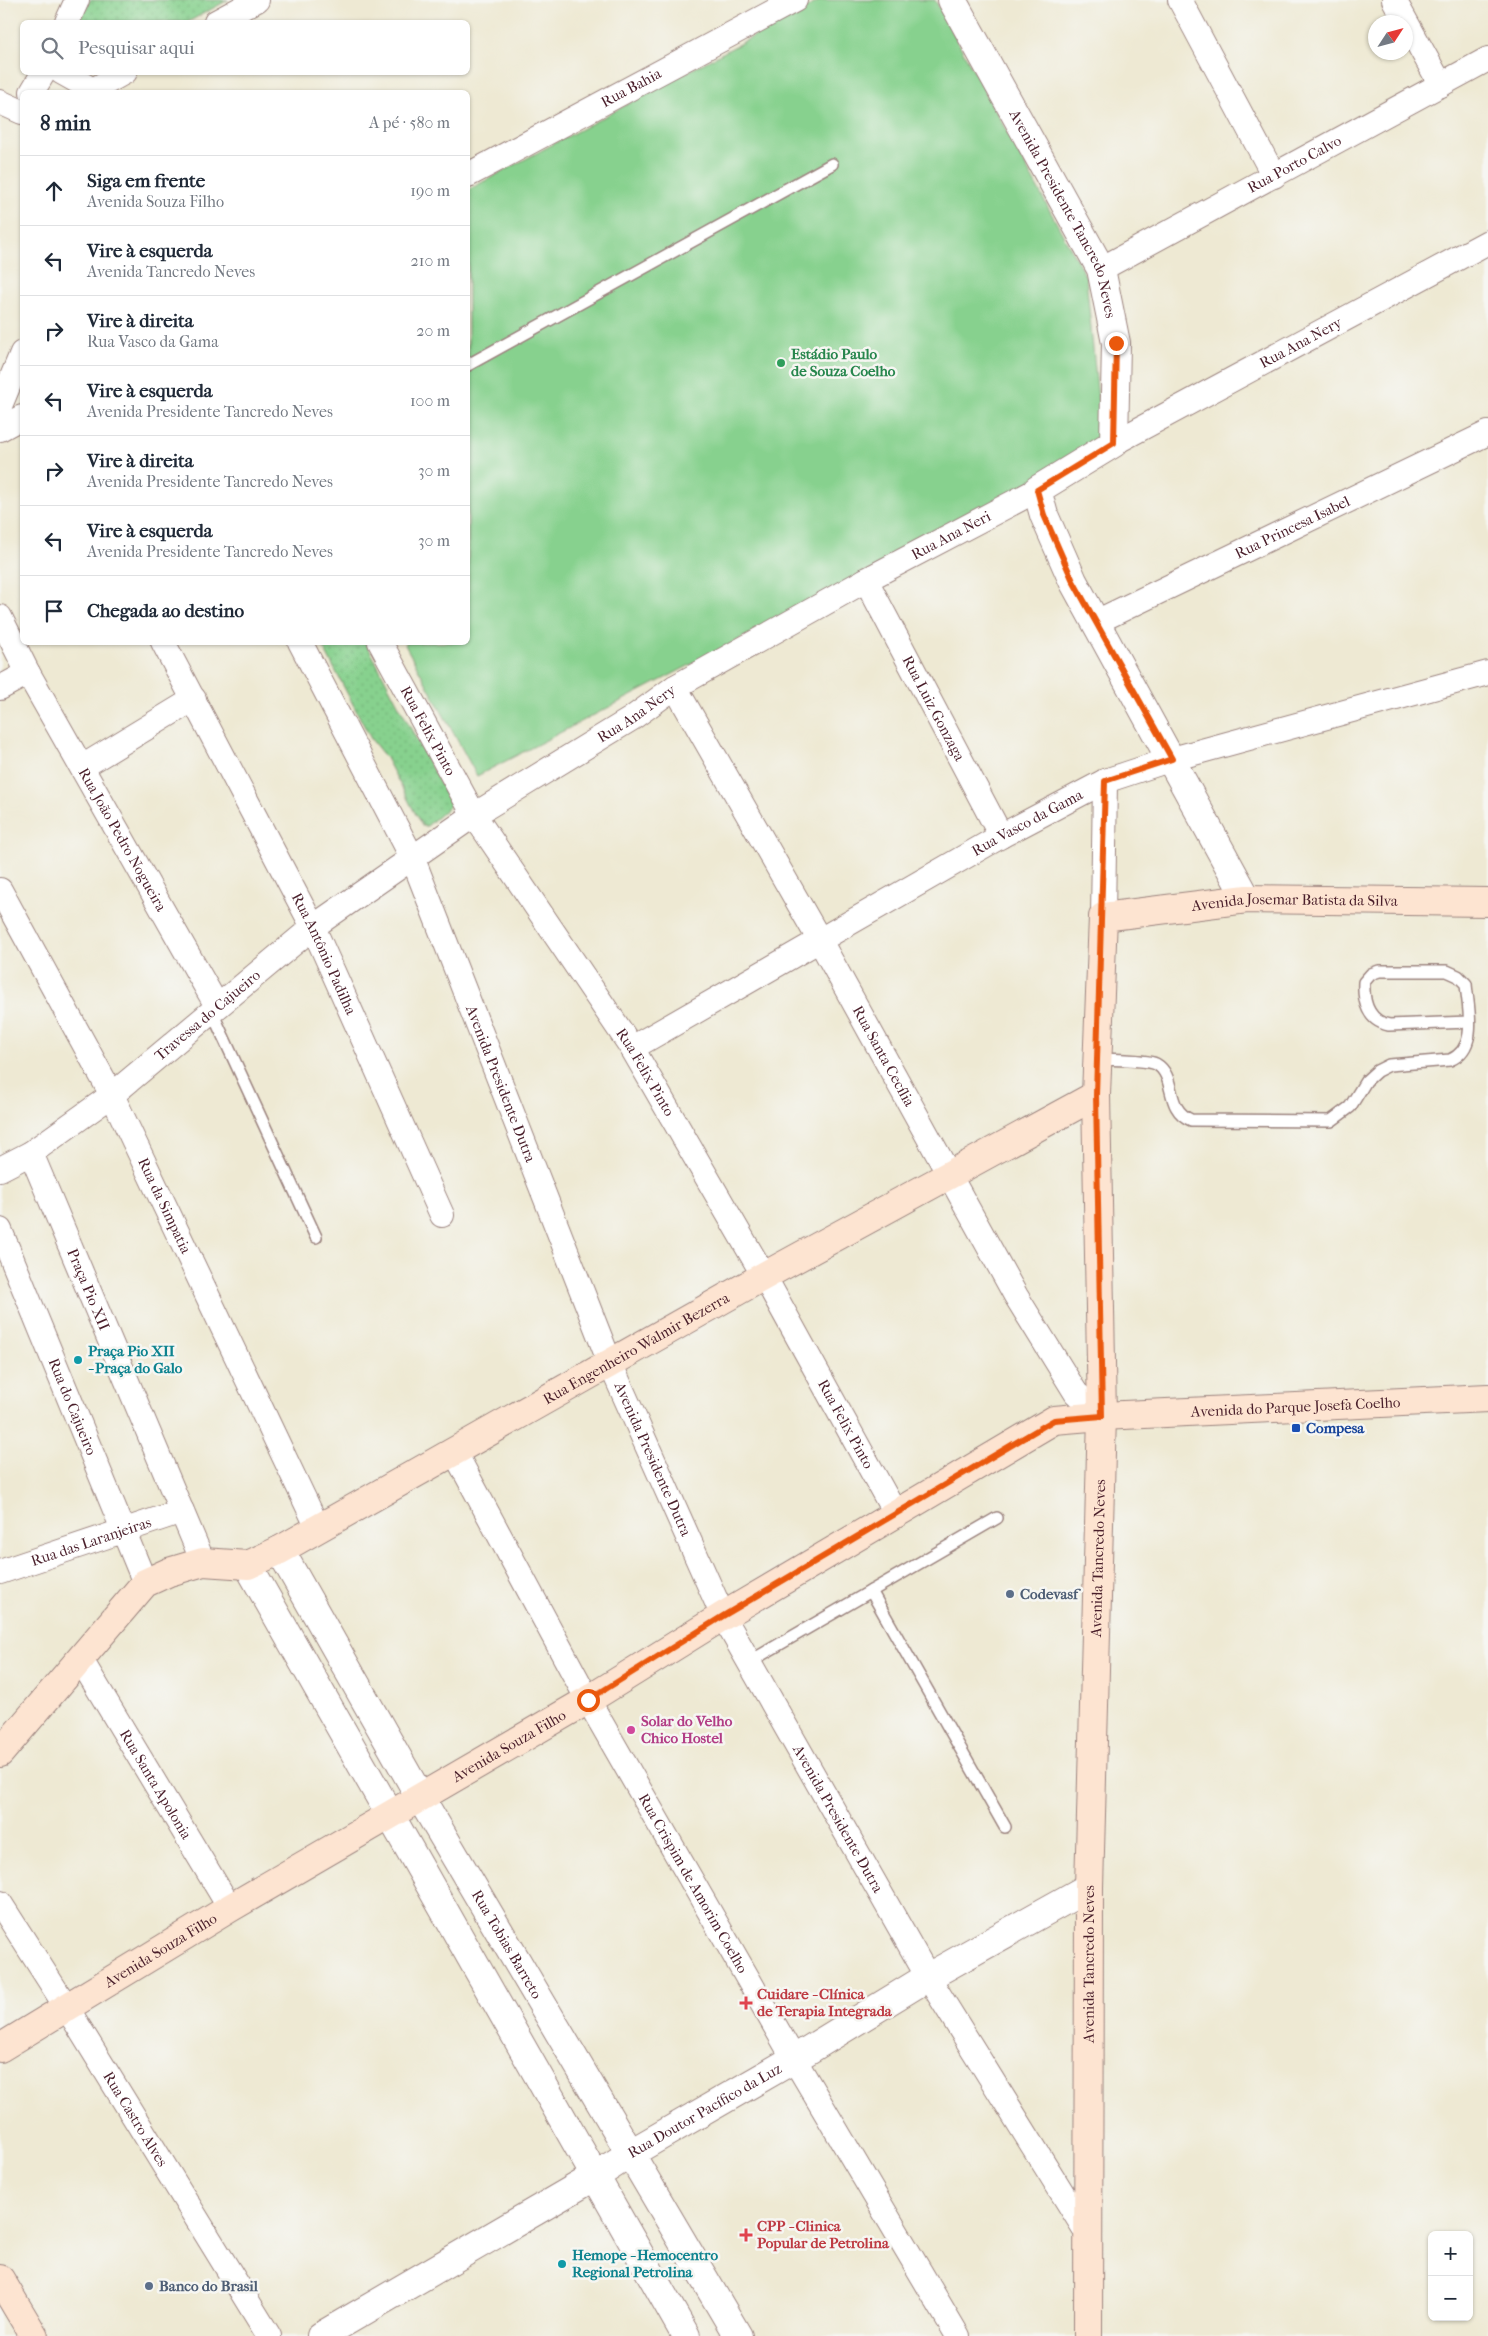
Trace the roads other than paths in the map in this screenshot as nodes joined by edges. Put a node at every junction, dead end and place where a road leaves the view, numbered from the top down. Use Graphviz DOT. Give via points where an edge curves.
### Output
graph roads {
  1 [pos="77,0"];
  2 [pos="256,0"];
  3 [pos="795,0"];
  4 [pos="952,0"];
  5 [pos="1180,0"];
  6 [pos="1394,0"];
  7 [pos="68,20"];
  8 [pos="220,20"];
  9 [pos="1488,59"];
  10 [pos="42,75"];
  11 [pos="66,75"];
  12 [pos="121,75"];
  13 [pos="1441,85"];
  14 [pos="31,90"];
  15 [pos="91,90"];
  16 [pos="95,90"];
  17 [pos="832,164"];
  18 [pos="470,174"];
  19 [pos="1274,176"];
  20 [pos="1488,242"];
  21 [pos="1101,269"];
  22 [pos="20,358"];
  23 [pos="470,364"];
  24 [pos="0,406"];
  25 [pos="20,418"];
  26 [pos="0,429"];
  27 [pos="1488,433"];
  28 [pos="1114,443"];
  29 [pos="1037,490"];
  30 [pos="866,580"];
  31 [pos="9,620"];
  32 [pos="1096,622"];
  33 [pos="165,645"];
  34 [pos="302,645"];
  35 [pos="382,645"];
  36 [pos="28,673"];
  37 [pos="1488,673"];
  38 [pos="675,687"];
  39 [pos="0,688"];
  40 [pos="194,700"];
  41 [pos="1172,759"];
  42 [pos="82,767"];
  43 [pos="1105,781"];
  44 [pos="474,815"];
  45 [pos="1001,836"];
  46 [pos="413,859"];
  47 [pos="0,890"];
  48 [pos="1247,898"];
  49 [pos="1488,902"];
  50 [pos="1103,917"];
  51 [pos="313,927"];
  52 [pos="820,939"];
  53 [pos="214,1008"];
  54 [pos="1469,1022"];
  55 [pos="632,1048"];
  56 [pos="1098,1059"];
  57 [pos="112,1095"];
  58 [pos="1096,1095"];
  59 [pos="31,1153"];
  60 [pos="0,1169"];
  61 [pos="950,1174"];
  62 [pos="442,1215"];
  63 [pos="0,1230"];
  64 [pos="316,1237"];
  65 [pos="764,1276"];
  66 [pos="610,1363"];
  67 [pos="1488,1398"];
  68 [pos="1102,1416"];
  69 [pos="454,1451"];
  70 [pos="182,1511"];
  71 [pos="895,1513"];
  72 [pos="997,1518"];
  73 [pos="318,1528"];
  74 [pos="124,1530"];
  75 [pos="280,1550"];
  76 [pos="203,1562"];
  77 [pos="248,1565"];
  78 [pos="0,1572"];
  79 [pos="145,1583"];
  80 [pos="871,1591"];
  81 [pos="723,1616"];
  82 [pos="81,1660"];
  83 [pos="749,1662"];
  84 [pos="588,1700"];
  85 [pos="0,1752"];
  86 [pos="420,1797"];
  87 [pos="391,1815"];
  88 [pos="1005,1828"];
  89 [pos="1089,1887"];
  90 [pos="0,1903"];
  91 [pos="230,1908"];
  92 [pos="928,1977"];
  93 [pos="67,2008"];
  94 [pos="0,2048"];
  95 [pos="794,2058"];
  96 [pos="631,2153"];
  97 [pos="594,2178"];
  98 [pos="1089,2236"];
  99 [pos="0,2279"];
  100 [pos="34,2336"];
  101 [pos="269,2336"];
  102 [pos="321,2336"];
  103 [pos="686,2336"];
  104 [pos="738,2336"];
  105 [pos="958,2336"];
  106 [pos="1088,2336"];
  1 -- 7 [label="street"];
  2 -- 8 [label="street"];
  3 -- 18 [label="street, Rua Bahia"];
  4 -- 21 [label="street, Avenida Presidente Tancredo Neves"];
  5 -- 19 [label="street"];
  6 -- 13 [label="street"];
  9 -- 13 [label="street, Rua Porto Calvo"];
  10 -- 14 [label="street"];
  11 -- 15 [label="street"];
  12 -- 16 [label="street"];
  13 -- 19 [label="street, Rua Porto Calvo"];
  17 -- 23 [label="lane"];
  19 -- 21 [label="street, Rua Porto Calvo"];
  20 -- 28 [label="street, Rua Ana Nery"];
  21 -- 28 [label="street, Avenida Presidente Tancredo Neves" via="1116,343"];
  22 -- 24 [label="street"];
  25 -- 26 [label="street"];
  27 -- 32 [label="street, Rua Princesa Isabel"];
  28 -- 29 [label="street"];
  29 -- 30 [label="street, Rua Ana Neri"];
  29 -- 32 [label="street" via="1044,515 1073,581"];
  30 -- 38 [label="street, Rua Ana Nery"];
  30 -- 45 [label="street, Rua Luiz Gonzaga"];
  31 -- 36 [label="street, Rua João Pedro Nogueira"];
  32 -- 41 [label="street"];
  33 -- 40 [label="street, Rua Antônio Padilha"];
  34 -- 46 [label="street, Avenida Presidente Dutra"];
  35 -- 44 [label="street, Rua Felix Pinto"];
  36 -- 39 [label="street"];
  36 -- 42 [label="street, Rua João Pedro Nogueira"];
  37 -- 41 [label="street, Rua Vasco da Gama"];
  38 -- 44 [label="street, Rua Ana Nery" via="631,718"];
  38 -- 52 [label="street, Rua Santa Cecília"];
  40 -- 42 [label="street"];
  40 -- 51 [label="street, Rua Antônio Padilha"];
  41 -- 43 [label="street, Rua Vasco da Gama"];
  41 -- 48 [label="street"];
  42 -- 53 [label="street, Rua João Pedro Nogueira"];
  43 -- 45 [label="street, Rua Vasco da Gama"];
  43 -- 50 [label="street, Avenida Tancredo Neves"];
  44 -- 46 [label="street, Rua Ana Nery"];
  44 -- 55 [label="street, Rua Felix Pinto"];
  45 -- 52 [label="street, Rua Vasco da Gama"];
  46 -- 51 [label="street, Travessa do Cajueiro"];
  46 -- 66 [label="street, Avenida Presidente Dutra"];
  47 -- 57 [label="street, Rua da Simpatia"];
  48 -- 49 [label="main road, Avenida Josemar Batista da Silva"];
  48 -- 50 [label="main road, Avenida Josemar Batista da Silva"];
  50 -- 56 [label="main road, Avenida Tancredo Neves"];
  51 -- 53 [label="street, Travessa do Cajueiro"];
  51 -- 62 [label="street, Rua Antônio Padilha"];
  52 -- 55 [label="street, Rua Vasco da Gama"];
  52 -- 61 [label="street, Rua Santa Cecília"];
  53 -- 57 [label="street, Travessa do Cajueiro"];
  53 -- 64 [label="lane"];
  54 -- 54 [label="lane" via="1379,1023 1366,1005 1364,982 1379,971 1447,971 1466,984"];
  54 -- 56 [label="lane" via="1465,1049 1458,1057 1390,1065 1377,1071 1366,1081 1350,1107 1331,1121 1191,1120 1177,1111 1163,1072 1155,1064"];
  55 -- 65 [label="street, Rua Felix Pinto"];
  56 -- 58 [label="main road, Avenida Tancredo Neves"];
  57 -- 59 [label="street, Travessa do Cajueiro"];
  57 -- 73 [label="street, Rua da Simpatia"];
  58 -- 61 [label="main road, Rua Engenheiro Walmir Bezerra"];
  58 -- 68 [label="main road, Avenida Tancredo Neves"];
  59 -- 60 [label="street, Travessa do Cajueiro"];
  59 -- 70 [label="street, Praça Pio XII"];
  61 -- 65 [label="main road, Rua Engenheiro Walmir Bezerra"];
  61 -- 68 [label="street, Rua Santa Cecília" via="1016,1296 1076,1392"];
  63 -- 74 [label="street, Rua do Cajueiro"];
  65 -- 66 [label="main road, Rua Engenheiro Walmir Bezerra"];
  65 -- 71 [label="street, Rua Felix Pinto"];
  66 -- 69 [label="main road, Rua Engenheiro Walmir Bezerra"];
  66 -- 81 [label="street, Avenida Presidente Dutra"];
  67 -- 68 [label="main road, Avenida do Parque Josefa Coelho"];
  68 -- 71 [label="main road, Avenida Souza Filho" via="1054,1420"];
  68 -- 89 [label="main road, Avenida Tancredo Neves"];
  69 -- 73 [label="main road, Rua Engenheiro Walmir Bezerra"];
  69 -- 84 [label="street, Rua Crispim de Amorim Coelho"];
  70 -- 74 [label="street, Rua das Laranjeiras"];
  70 -- 76 [label="street, Praça Pio XII"];
  71 -- 81 [label="main road, Avenida Souza Filho"];
  72 -- 80 [label="lane"];
  73 -- 75 [label="main road, Rua Engenheiro Walmir Bezerra"];
  74 -- 78 [label="street, Rua das Laranjeiras"];
  74 -- 79 [label="street, Rua do Cajueiro"];
  75 -- 77 [label="main road, Rua Engenheiro Walmir Bezerra"];
  75 -- 86 [label="street, Rua Tobias Barreto"];
  76 -- 77 [label="main road, Rua Engenheiro Walmir Bezerra"];
  76 -- 79 [label="main road, Rua Engenheiro Walmir Bezerra"];
  77 -- 87 [label="street"];
  79 -- 82 [label="main road"];
  80 -- 83 [label="lane"];
  80 -- 88 [label="lane"];
  81 -- 83 [label="street, Avenida Presidente Dutra"];
  81 -- 84 [label="main road, Avenida Souza Filho"];
  82 -- 85 [label="main road"];
  82 -- 91 [label="street, Rua Santa Apolonia"];
  83 -- 92 [label="street, Avenida Presidente Dutra"];
  84 -- 86 [label="main road, Avenida Souza Filho"];
  84 -- 95 [label="street, Rua Crispim de Amorim Coelho"];
  86 -- 87 [label="main road, Avenida Souza Filho"];
  86 -- 96 [label="street, Rua Tobias Barreto"];
  87 -- 91 [label="main road, Avenida Souza Filho"];
  87 -- 97 [label="street"];
  89 -- 92 [label="street, Rua Doutor Pacífico da Luz"];
  89 -- 98 [label="main road, Avenida Tancredo Neves"];
  90 -- 93 [label="street, Rua Castro Alves"];
  91 -- 93 [label="main road, Avenida Souza Filho"];
  92 -- 95 [label="street, Rua Doutor Pacífico da Luz"];
  92 -- 98 [label="street, Avenida Presidente Dutra"];
  93 -- 94 [label="main road, Avenida Souza Filho"];
  93 -- 101 [label="street, Rua Castro Alves"];
  95 -- 96 [label="street, Rua Doutor Pacífico da Luz"];
  95 -- 105 [label="street, Rua Crispim de Amorim Coelho"];
  96 -- 97 [label="street, Rua Doutor Pacífico da Luz"];
  96 -- 104 [label="street, Rua Tobias Barreto"];
  97 -- 102 [label="street, Rua Doutor Pacífico da Luz"];
  97 -- 103 [label="street"];
  98 -- 106 [label="main road, Avenida Tancredo Neves"];
  99 -- 100 [label="main road"];
}
